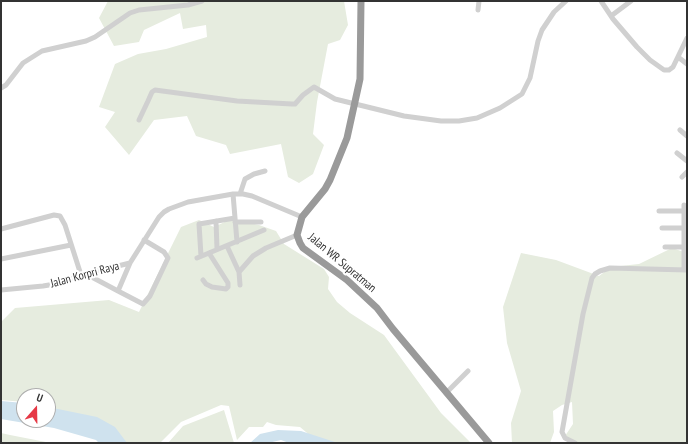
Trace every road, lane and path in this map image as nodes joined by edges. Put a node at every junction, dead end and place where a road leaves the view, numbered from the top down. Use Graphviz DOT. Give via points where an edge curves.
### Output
graph roads {
  1 [pos="202,1"];
  2 [pos="361,1"];
  3 [pos="480,1"];
  4 [pos="566,1"];
  5 [pos="601,1"];
  6 [pos="631,1"];
  7 [pos="478,10"];
  8 [pos="611,16"];
  9 [pos="687,38"];
  10 [pos="678,57"];
  11 [pos="687,64"];
  12 [pos="1,88"];
  13 [pos="354,104"];
  14 [pos="139,120"];
  15 [pos="680,130"];
  16 [pos="687,136"];
  17 [pos="677,153"];
  18 [pos="687,161"];
  19 [pos="264,171"];
  20 [pos="687,172"];
  21 [pos="682,177"];
  22 [pos="233,194"];
  23 [pos="240,194"];
  24 [pos="685,209"];
  25 [pos="659,211"];
  26 [pos="302,217"];
  27 [pos="235,220"];
  28 [pos="216,221"];
  29 [pos="261,222"];
  30 [pos="662,228"];
  31 [pos="686,228"];
  32 [pos="1,229"];
  33 [pos="264,230"];
  34 [pos="297,235"];
  35 [pos="144,240"];
  36 [pos="237,242"];
  37 [pos="71,245"];
  38 [pos="227,246"];
  39 [pos="665,247"];
  40 [pos="686,247"];
  41 [pos="217,249"];
  42 [pos="209,253"];
  43 [pos="1,259"];
  44 [pos="130,263"];
  45 [pos="685,270"];
  46 [pos="239,272"];
  47 [pos="83,274"];
  48 [pos="203,280"];
  49 [pos="240,284"];
  50 [pos="1,290"];
  51 [pos="118,291"];
  52 [pos="468,371"];
  53 [pos="446,393"];
  54 [pos="489,443"];
  55 [pos="575,443"];
  1 -- 12 [label="street" via="139,10 130,13 91,39 42,51 23,63"];
  2 -- 13 [label="highway, Jalan WR Supratman" via="360,79"];
  3 -- 7 [label="street"];
  4 -- 13 [label="street" via="554,12 542,30 530,78 522,94 489,114 459,121 441,121 404,116"];
  5 -- 8 [label="street"];
  6 -- 8 [label="street"];
  8 -- 10 [label="street" via="643,54 664,70 669,70"];
  9 -- 10 [label="street"];
  10 -- 11 [label="street"];
  13 -- 14 [label="street" via="335,99 314,87 295,104 237,101 155,90"];
  13 -- 26 [label="highway, Jalan WR Supratman" via="347,138 335,170 325,189"];
  15 -- 16 [label="street"];
  17 -- 18 [label="street"];
  19 -- 23 [label="street" via="245,179"];
  20 -- 21 [label="street"];
  22 -- 23 [label="street, Jalan Korpri Raya"];
  22 -- 27 [label="street"];
  22 -- 35 [label="street, Jalan Korpri Raya" via="188,202 169,209 159,217"];
  23 -- 26 [label="street, Jalan Korpri Raya" via="252,196"];
  24 -- 25 [label="street"];
  24 -- 31 [label="street"];
  26 -- 34 [label="highway, Jalan WR Supratman"];
  27 -- 28 [label="street"];
  27 -- 29 [label="street"];
  27 -- 36 [label="street"];
  28 -- 41 [label="street"];
  28 -- 42 [label="street" via="199,224 199,257"];
  30 -- 31 [label="street"];
  31 -- 40 [label="street"];
  32 -- 37 [label="street" via="60,216"];
  33 -- 36 [label="street"];
  34 -- 46 [label="street" via="259,252"];
  34 -- 53 [label="highway, Jalan WR Supratman" via="304,248 347,280 377,308"];
  35 -- 44 [label="street, Jalan Korpri Raya"];
  35 -- 51 [label="street" via="164,252 168,258 150,296 143,304"];
  36 -- 38 [label="street"];
  37 -- 43 [label="street"];
  37 -- 47 [label="street"];
  38 -- 41 [label="street"];
  38 -- 46 [label="street"];
  39 -- 40 [label="street"];
  40 -- 45 [label="street"];
  41 -- 42 [label="street"];
  42 -- 48 [label="street" via="228,287 212,287"];
  44 -- 47 [label="street, Jalan Korpri Raya"];
  44 -- 51 [label="street"];
  45 -- 55 [label="street" via="610,268 600,271 592,278 562,432 565,438"];
  46 -- 49 [label="street"];
  47 -- 50 [label="street, Jalan Korpri Raya" via="55,284"];
  47 -- 51 [label="street"];
  52 -- 53 [label="street"];
  53 -- 54 [label="highway, Jalan WR Supratman"];
}
